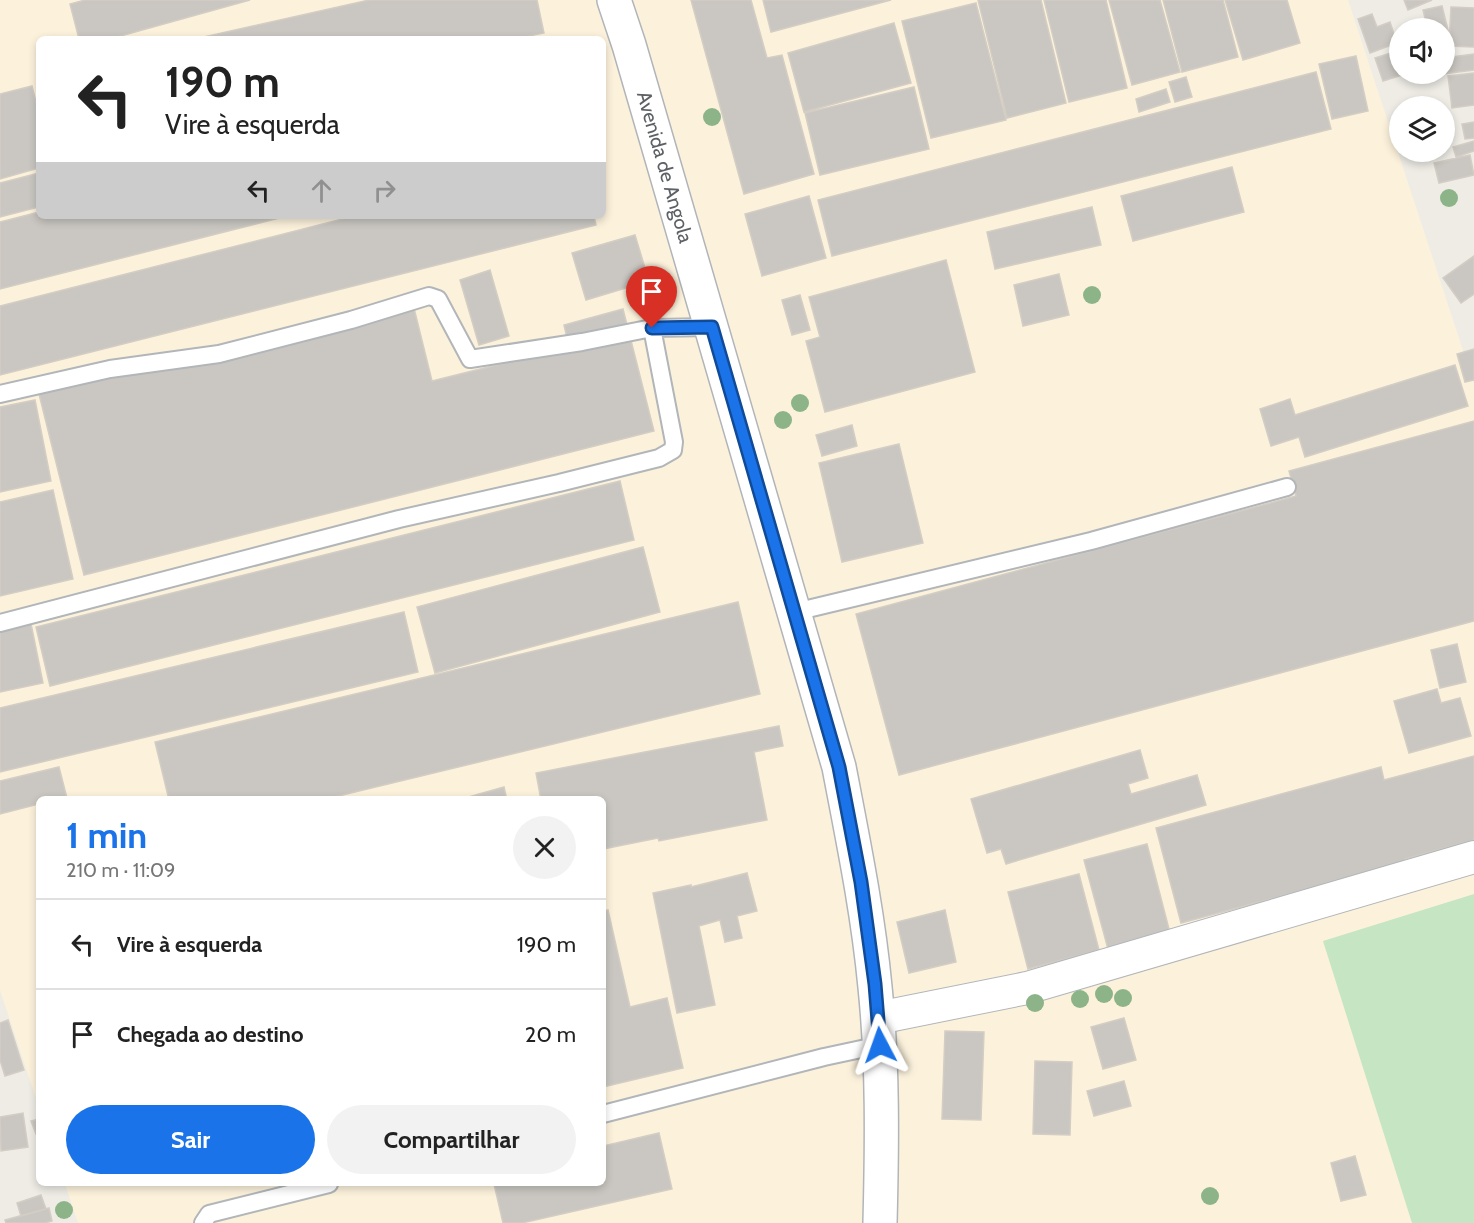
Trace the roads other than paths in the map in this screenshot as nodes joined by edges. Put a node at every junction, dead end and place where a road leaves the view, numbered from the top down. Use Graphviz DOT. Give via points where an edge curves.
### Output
graph roads {
  1 [pos="614,0"];
  2 [pos="712,327"];
  3 [pos="652,328"];
  4 [pos="0,394"];
  5 [pos="1287,487"];
  6 [pos="795,612"];
  7 [pos="0,623"];
  8 [pos="1474,857"];
  9 [pos="880,1044"];
  10 [pos="606,1113"];
  11 [pos="322,1186"];
  12 [pos="203,1223"];
  13 [pos="880,1223"];
  1 -- 2 [label="main road, Avenida de Angola"];
  2 -- 3 [label="lane"];
  2 -- 6 [label="main road, Avenida de Angola"];
  3 -- 4 [label="lane" via="470,359 438,300 429,296 219,354 110,369"];
  3 -- 7 [label="lane" via="674,442 673,450 659,458 399,519"];
  5 -- 6 [label="lane" via="1091,541"];
  6 -- 9 [label="main road, Avenida de Angola" via="839,767 861,882"];
  8 -- 9 [label="street" via="1027,988"];
  9 -- 10 [label="lane"];
  9 -- 13 [label="main road, Avenida de Angola"];
  11 -- 12 [label="lane" via="209,1214"];
}
